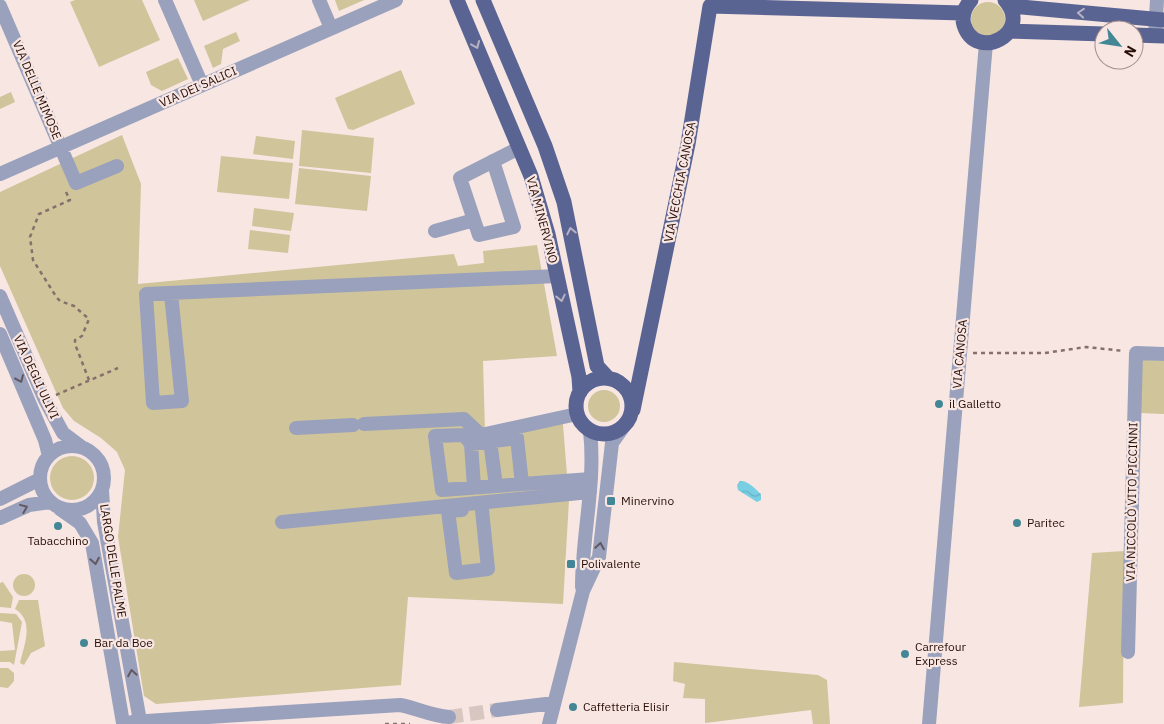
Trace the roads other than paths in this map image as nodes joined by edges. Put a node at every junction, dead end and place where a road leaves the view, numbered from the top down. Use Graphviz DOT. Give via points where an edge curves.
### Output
graph roads {
  1 [pos="165,0"];
  2 [pos="319,0"];
  3 [pos="396,0"];
  4 [pos="457,0"];
  5 [pos="483,0"];
  6 [pos="971,0"];
  7 [pos="1157,0"];
  8 [pos="710,3"];
  9 [pos="1007,3"];
  10 [pos="0,6"];
  11 [pos="963,14"];
  12 [pos="331,28"];
  13 [pos="1160,28"];
  14 [pos="1010,31"];
  15 [pos="1144,32"];
  16 [pos="1094,34"];
  17 [pos="986,43"];
  18 [pos="202,86"];
  19 [pos="61,147"];
  20 [pos="519,148"];
  21 [pos="493,161"];
  22 [pos="117,166"];
  23 [pos="0,174"];
  24 [pos="474,220"];
  25 [pos="435,231"];
  26 [pos="557,276"];
  27 [pos="171,294"];
  28 [pos="0,296"];
  29 [pos="0,334"];
  30 [pos="1164,354"];
  31 [pos="641,362"];
  32 [pos="614,380"];
  33 [pos="580,392"];
  34 [pos="633,410"];
  35 [pos="577,414"];
  36 [pos="296,428"];
  37 [pos="622,429"];
  38 [pos="590,431"];
  39 [pos="490,442"];
  40 [pos="471,444"];
  41 [pos="84,448"];
  42 [pos="49,456"];
  43 [pos="40,479"];
  44 [pos="522,484"];
  45 [pos="496,486"];
  46 [pos="474,487"];
  47 [pos="102,490"];
  48 [pos="590,491"];
  49 [pos="0,499"];
  50 [pos="55,505"];
  51 [pos="482,510"];
  52 [pos="0,518"];
  53 [pos="282,522"];
  54 [pos="582,591"];
  55 [pos="1128,652"];
  56 [pos="554,703"];
  57 [pos="497,710"];
  58 [pos="449,716"];
  59 [pos="140,721"];
  60 [pos="193,721"];
  61 [pos="123,723"];
  62 [pos="548,724"];
  63 [pos="929,724"];
  1 -- 18 [label="street"];
  2 -- 12 [label="street"];
  3 -- 12 [label="street, VIA DEI SALICI"];
  4 -- 20 [label="main road, VIA MINERVINO, one-way"];
  32 -- 5 [label="main road, VIA MINERVINO, one-way" via="597,366 570,228 554,168"];
  6 -- 11 [label="main road"];
  7 -- 13 [label="street"];
  8 -- 11 [label="main road"];
  8 -- 31 [label="main road, VIA VECCHIA CANOSA" via="684,162"];
  13 -- 9 [label="main road, one-way"];
  9 -- 14 [label="main road" via="1012,23"];
  10 -- 19 [label="street, VIA DELLE MIMOSE"];
  11 -- 17 [label="main road" via="966,30"];
  12 -- 18 [label="street, VIA DEI SALICI"];
  13 -- 15 [label="main road"];
  14 -- 16 [label="main road"];
  14 -- 17 [label="main road" via="1000,40"];
  17 -- 63 [label="street, VIA CANOSA"];
  18 -- 19 [label="street, VIA DEI SALICI"];
  19 -- 22 [label="street, VIA DELLE MIMOSE" via="76,183"];
  19 -- 23 [label="street, VIA DEI SALICI"];
  20 -- 21 [label="street"];
  20 -- 26 [label="main road, VIA MINERVINO" via="542,208"];
  21 -- 24 [label="street" via="460,178"];
  21 -- 24 [label="street" via="514,227 479,235"];
  24 -- 25 [label="street"];
  26 -- 27 [label="street"];
  26 -- 33 [label="main road, VIA MINERVINO, one-way"];
  27 -- 27 [label="street" via="146,294 153,403 182,400"];
  28 -- 41 [label="street, VIA DEGLI ULIVI" via="45,400 63,433"];
  29 -- 42 [label="street, VIA DEGLI ULIVI, one-way"];
  30 -- 55 [label="street, VIA NICCOLÒ VITO PICCINNI" via="1136,353"];
  31 -- 32 [label="main road" via="633,375"];
  31 -- 34 [label="main road, VIA VECCHIA CANOSA"];
  32 -- 33 [label="main road" via="592,381"];
  32 -- 34 [label="main road" via="630,394"];
  33 -- 35 [label="main road"];
  34 -- 37 [label="main road"];
  35 -- 36 [label="street" via="481,435 464,419"];
  35 -- 38 [label="main road"];
  37 -- 38 [label="main road" via="606,435"];
  54 -- 37 [label="street, one-way" via="598,557 612,444"];
  38 -- 48 [label="street" via="593,454"];
  39 -- 40 [label="street"];
  39 -- 44 [label="street" via="517,438"];
  39 -- 45 [label="street"];
  40 -- 46 [label="street"];
  40 -- 46 [label="street" via="464,435 435,436 442,490"];
  41 -- 42 [label="street" via="65,447"];
  41 -- 47 [label="street" via="99,461 104,480"];
  42 -- 43 [label="street"];
  43 -- 49 [label="street"];
  43 -- 50 [label="street" via="41,487"];
  44 -- 45 [label="street"];
  44 -- 48 [label="street"];
  45 -- 46 [label="street"];
  47 -- 50 [label="street" via="89,505 70,510"];
  59 -- 47 [label="street, LARGO DELLE PALME, one-way" via="104,522"];
  48 -- 51 [label="street" via="569,500"];
  48 -- 53 [label="street"];
  48 -- 54 [label="street" via="582,556"];
  52 -- 50 [label="street, one-way" via="29,505"];
  50 -- 61 [label="street, LARGO DELLE PALME, one-way" via="80,523 92,542"];
  51 -- 51 [label="street" via="448,511 456,573 488,569"];
  54 -- 56 [label="street"];
  56 -- 57 [label="street"];
  56 -- 62 [label="street"];
  58 -- 60 [label="street, LARGO DELLE PALME" via="434,716 400,705"];
  59 -- 60 [label="street, LARGO DELLE PALME"];
  59 -- 61 [label="street, LARGO DELLE PALME"];
}
